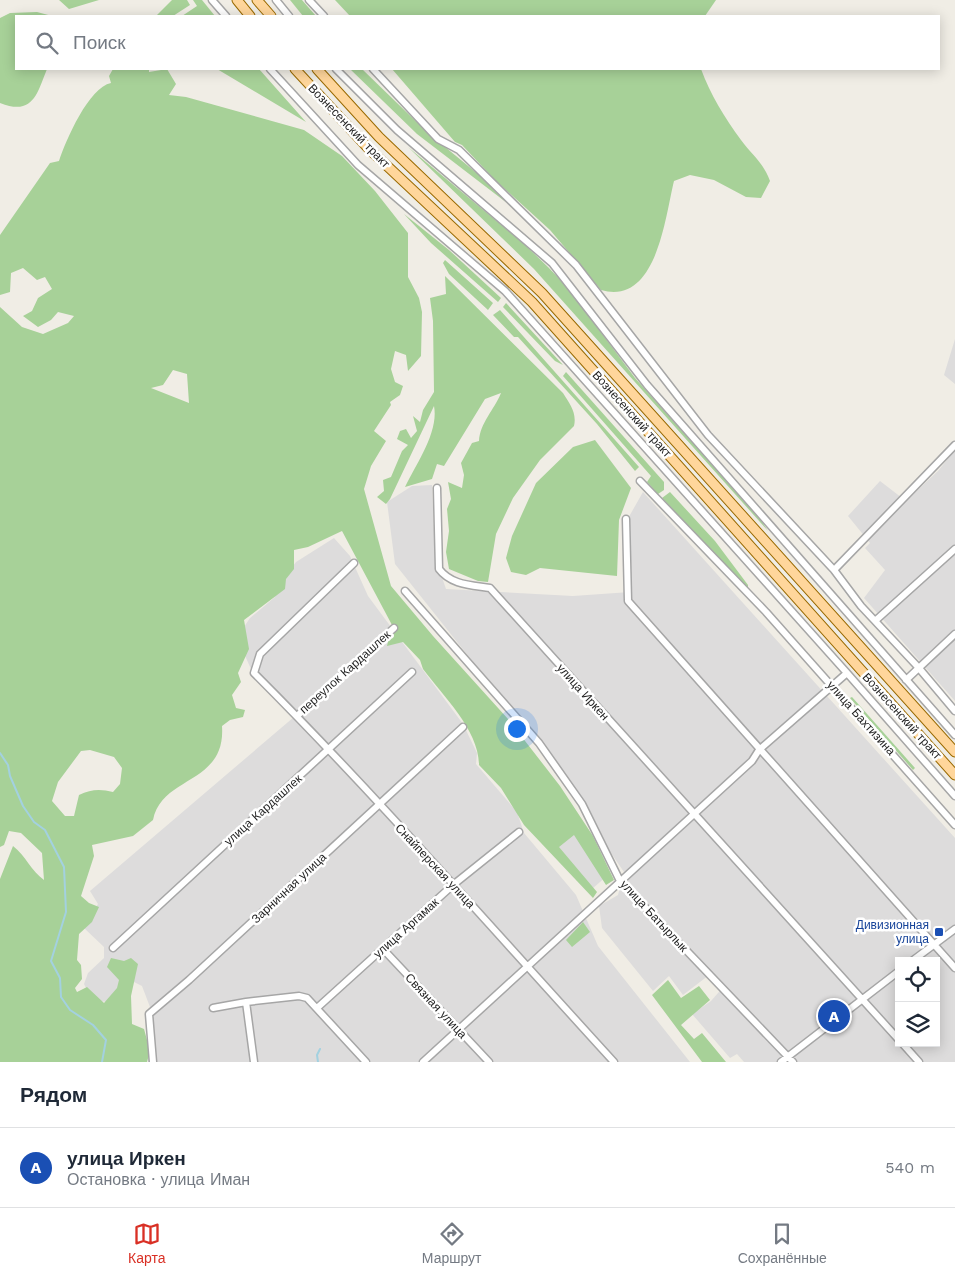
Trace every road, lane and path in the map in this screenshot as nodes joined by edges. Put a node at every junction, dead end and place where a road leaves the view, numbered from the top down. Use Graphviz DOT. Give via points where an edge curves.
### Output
graph roads {
  1 [pos="212,0"];
  2 [pos="237,0"];
  3 [pos="257,0"];
  4 [pos="276,0"];
  5 [pos="309,0"];
  6 [pos="225,15"];
  7 [pos="249,15"];
  8 [pos="270,15"];
  9 [pos="288,15"];
  10 [pos="323,15"];
  11 [pos="271,70"];
  12 [pos="296,70"];
  13 [pos="318,70"];
  14 [pos="337,70"];
  15 [pos="374,70"];
  16 [pos="955,445"];
  17 [pos="640,481"];
  18 [pos="437,488"];
  19 [pos="626,519"];
  20 [pos="955,549"];
  21 [pos="354,563"];
  22 [pos="834,570"];
  23 [pos="406,591"];
  24 [pos="875,621"];
  25 [pos="394,628"];
  26 [pos="955,634"];
  27 [pos="918,667"];
  28 [pos="412,672"];
  29 [pos="848,673"];
  30 [pos="906,680"];
  31 [pos="833,687"];
  32 [pos="955,711"];
  33 [pos="297,716"];
  34 [pos="463,727"];
  35 [pos="955,736"];
  36 [pos="759,750"];
  37 [pos="328,751"];
  38 [pos="955,752"];
  39 [pos="955,775"];
  40 [pos="955,796"];
  41 [pos="378,804"];
  42 [pos="695,812"];
  43 [pos="955,824"];
  44 [pos="519,832"];
  45 [pos="620,881"];
  46 [pos="453,885"];
  47 [pos="955,929"];
  48 [pos="934,945"];
  49 [pos="112,948"];
  50 [pos="383,949"];
  51 [pos="918,957"];
  52 [pos="529,966"];
  53 [pos="955,968"];
  54 [pos="895,975"];
  55 [pos="863,1000"];
  56 [pos="246,1002"];
  57 [pos="213,1008"];
  58 [pos="317,1008"];
  59 [pos="458,1029"];
  60 [pos="895,1036"];
  61 [pos="906,1047"];
  62 [pos="788,1056"];
  63 [pos="612,1061"];
  64 [pos="153,1062"];
  65 [pos="254,1062"];
  66 [pos="366,1062"];
  67 [pos="423,1062"];
  68 [pos="489,1062"];
  69 [pos="781,1062"];
  70 [pos="793,1062"];
  71 [pos="919,1062"];
  1 -- 6 [label="street"];
  2 -- 7 [label="main road"];
  3 -- 8 [label="main road"];
  4 -- 9 [label="street"];
  5 -- 10 [label="street"];
  11 -- 29 [label="street" via="358,165 505,292"];
  12 -- 39 [label="main road, Вознесенский тракт" via="368,148 532,302"];
  13 -- 38 [label="main road, Вознесенский тракт" via="379,137 542,292"];
  14 -- 30 [label="street" via="397,130 552,262 647,385"];
  15 -- 22 [label="street" via="438,139 459,150 572,261 708,435"];
  16 -- 22 [label="street"];
  17 -- 31 [label="street, улица Бахтизина"];
  18 -- 42 [label="street, улица Иркен" via="439,569 445,578 490,588 610,723"];
  19 -- 36 [label="street" via="628,601"];
  20 -- 24 [label="street"];
  21 -- 33 [label="street, Снайперская улица" via="260,654 254,673"];
  22 -- 24 [label="street"];
  23 -- 45 [label="street, улица Батырлык" via="539,743 582,804"];
  24 -- 27 [label="street"];
  25 -- 33 [label="street, переулок Кардашлек"];
  26 -- 27 [label="street"];
  27 -- 30 [label="street"];
  27 -- 32 [label="street"];
  28 -- 37 [label="street, улица Кардашлек"];
  29 -- 31 [label="street"];
  29 -- 40 [label="street"];
  30 -- 35 [label="street"];
  31 -- 36 [label="street"];
  31 -- 43 [label="street, улица Бахтизина"];
  33 -- 37 [label="street, Снайперская улица"];
  34 -- 41 [label="street, Зарничная улица"];
  36 -- 42 [label="street" via="752,761"];
  36 -- 48 [label="street"];
  37 -- 41 [label="street, Снайперская улица"];
  37 -- 49 [label="street, улица Кардашлек"];
  41 -- 46 [label="street, Снайперская улица"];
  41 -- 64 [label="street, Зарничная улица" via="149,1014"];
  42 -- 45 [label="street"];
  42 -- 55 [label="street, улица Иркен"];
  44 -- 46 [label="street, улица Аргамак"];
  45 -- 52 [label="street"];
  45 -- 62 [label="street, улица Батырлык"];
  46 -- 50 [label="street, улица Аргамак"];
  46 -- 52 [label="street, Снайперская улица"];
  47 -- 48 [label="street"];
  48 -- 51 [label="street"];
  48 -- 53 [label="street"];
  50 -- 58 [label="street, улица Аргамак"];
  50 -- 59 [label="street, Связная улица"];
  52 -- 59 [label="street"];
  52 -- 63 [label="street, Снайперская улица"];
  54 -- 55 [label="street"];
  55 -- 60 [label="street, улица Иркен"];
  55 -- 62 [label="street"];
  56 -- 57 [label="street"];
  56 -- 58 [label="street" via="299,996 307,998"];
  56 -- 65 [label="street"];
  58 -- 66 [label="street"];
  59 -- 67 [label="street"];
  59 -- 68 [label="street, Связная улица"];
  61 -- 71 [label="street"];
  62 -- 69 [label="street"];
  62 -- 70 [label="street, улица Батырлык"];
}
